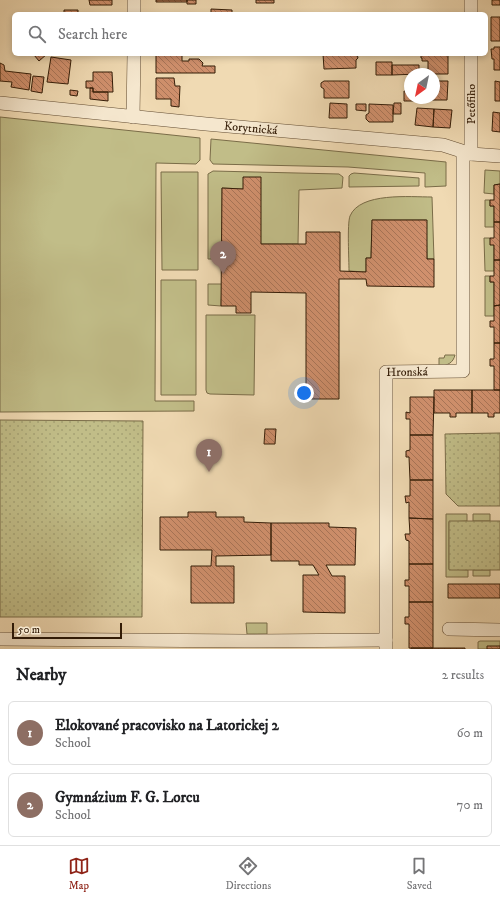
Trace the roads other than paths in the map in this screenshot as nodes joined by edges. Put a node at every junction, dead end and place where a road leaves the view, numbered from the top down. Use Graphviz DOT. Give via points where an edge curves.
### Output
graph roads {
  1 [pos="134,0"];
  2 [pos="471,0"];
  3 [pos="134,12"];
  4 [pos="471,12"];
  5 [pos="134,56"];
  6 [pos="471,56"];
  7 [pos="0,103"];
  8 [pos="133,117"];
  9 [pos="467,153"];
  10 [pos="500,156"];
  11 [pos="449,629"];
  12 [pos="500,630"];
  13 [pos="0,640"];
  14 [pos="386,644"];
  15 [pos="249,645"];
  1 -- 3 [label="street"];
  2 -- 4 [label="street"];
  5 -- 8 [label="street"];
  6 -- 9 [label="street, Petőfiho"];
  7 -- 8 [label="street, Korytnická"];
  8 -- 9 [label="street, Korytnická" via="443,145"];
  9 -- 10 [label="street, Korytnická"];
  9 -- 14 [label="street, Hronská" via="463,371 386,372"];
  11 -- 12 [label="street"];
  13 -- 15 [label="street"];
  14 -- 15 [label="street"];
}
